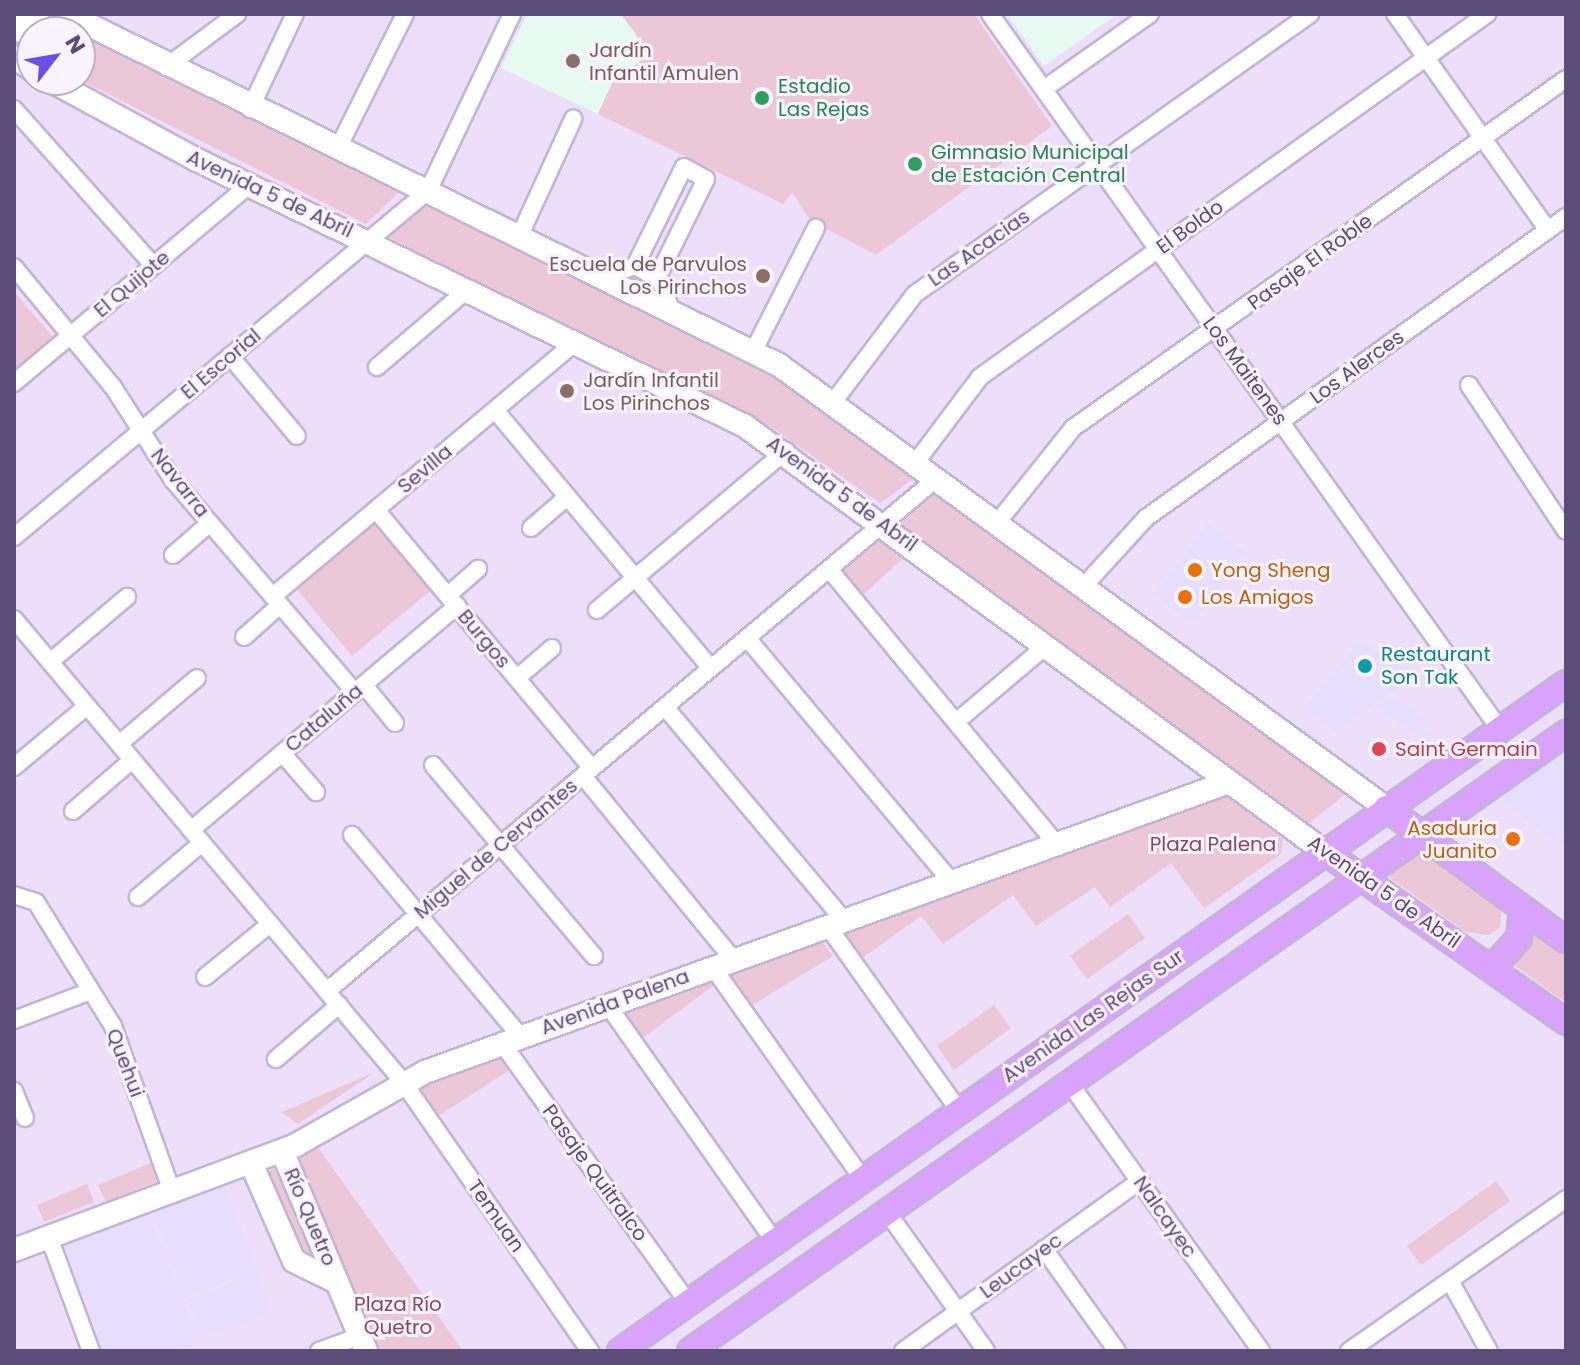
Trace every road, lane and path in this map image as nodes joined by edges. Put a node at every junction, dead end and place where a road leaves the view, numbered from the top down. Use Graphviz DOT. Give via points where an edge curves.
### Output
graph roads {
  1 [pos="37,14"];
  2 [pos="237,14"];
  3 [pos="295,14"];
  4 [pos="405,14"];
  5 [pos="512,14"];
  6 [pos="990,14"];
  7 [pos="1150,14"];
  8 [pos="1310,14"];
  9 [pos="1395,14"];
  10 [pos="1487,14"];
  11 [pos="96,27"];
  12 [pos="14,31"];
  13 [pos="1426,58"];
  14 [pos="166,67"];
  15 [pos="1566,79"];
  16 [pos="1044,89"];
  17 [pos="80,96"];
  18 [pos="14,109"];
  19 [pos="250,109"];
  20 [pos="573,119"];
  21 [pos="1483,138"];
  22 [pos="337,150"];
  23 [pos="1097,164"];
  24 [pos="249,185"];
  25 [pos="428,191"];
  26 [pos="1566,217"];
  27 [pos="816,228"];
  28 [pos="1548,230"];
  29 [pos="520,235"];
  30 [pos="368,240"];
  31 [pos="1158,249"];
  32 [pos="153,265"];
  33 [pos="635,266"];
  34 [pos="14,267"];
  35 [pos="606,276"];
  36 [pos="657,278"];
  37 [pos="468,289"];
  38 [pos="670,307"];
  39 [pos="1216,329"];
  40 [pos="70,335"];
  41 [pos="576,342"];
  42 [pos="754,350"];
  43 [pos="230,356"];
  44 [pos="377,367"];
  45 [pos="14,383"];
  46 [pos="1469,385"];
  47 [pos="834,401"];
  48 [pos="495,410"];
  49 [pos="1281,421"];
  50 [pos="141,430"];
  51 [pos="297,436"];
  52 [pos="786,451"];
  53 [pos="916,462"];
  54 [pos="937,478"];
  55 [pos="567,497"];
  56 [pos="376,510"];
  57 [pos="210,523"];
  58 [pos="884,523"];
  59 [pos="997,523"];
  60 [pos="531,528"];
  61 [pos="1566,531"];
  62 [pos="14,537"];
  63 [pos="173,555"];
  64 [pos="478,569"];
  65 [pos="829,569"];
  66 [pos="635,578"];
  67 [pos="1083,587"];
  68 [pos="127,597"];
  69 [pos="277,600"];
  70 [pos="452,601"];
  71 [pos="597,610"];
  72 [pos="14,619"];
  73 [pos="244,637"];
  74 [pos="747,638"];
  75 [pos="1047,645"];
  76 [pos="552,648"];
  77 [pos="50,662"];
  78 [pos="711,668"];
  79 [pos="197,678"];
  80 [pos="517,678"];
  81 [pos="1566,683"];
  82 [pos="360,688"];
  83 [pos="87,706"];
  84 [pos="665,707"];
  85 [pos="956,722"];
  86 [pos="395,723"];
  87 [pos="1499,728"];
  88 [pos="1566,733"];
  89 [pos="119,744"];
  90 [pos="282,753"];
  91 [pos="132,760"];
  92 [pos="433,765"];
  93 [pos="14,767"];
  94 [pos="588,772"];
  95 [pos="1229,782"];
  96 [pos="316,792"];
  97 [pos="1386,808"];
  98 [pos="73,811"];
  99 [pos="1421,833"];
  100 [pos="352,835"];
  101 [pos="197,836"];
  102 [pos="1056,843"];
  103 [pos="501,845"];
  104 [pos="1325,852"];
  105 [pos="1361,878"];
  106 [pos="951,881"];
  107 [pos="14,895"];
  108 [pos="138,897"];
  109 [pos="1522,909"];
  110 [pos="419,914"];
  111 [pos="835,922"];
  112 [pos="270,924"];
  113 [pos="1566,940"];
  114 [pos="594,956"];
  115 [pos="722,963"];
  116 [pos="1493,967"];
  117 [pos="205,977"];
  118 [pos="327,991"];
  119 [pos="88,992"];
  120 [pos="607,1004"];
  121 [pos="339,1005"];
  122 [pos="14,1020"];
  123 [pos="1566,1022"];
  124 [pos="511,1040"];
  125 [pos="276,1059"];
  126 [pos="403,1082"];
  127 [pos="1070,1084"];
  128 [pos="14,1091"];
  129 [pos="959,1111"];
  130 [pos="25,1118"];
  131 [pos="282,1151"];
  132 [pos="251,1163"];
  133 [pos="863,1179"];
  134 [pos="1140,1181"];
  135 [pos="172,1192"];
  136 [pos="1566,1199"];
  137 [pos="887,1212"];
  138 [pos="49,1237"];
  139 [pos="775,1242"];
  140 [pos="1044,1249"];
  141 [pos="14,1250"];
  142 [pos="1450,1281"];
  143 [pos="337,1282"];
  144 [pos="688,1303"];
  145 [pos="957,1312"];
  146 [pos="363,1343"];
  147 [pos="91,1351"];
  148 [pos="319,1351"];
  149 [pos="590,1351"];
  150 [pos="620,1351"];
  151 [pos="690,1351"];
  152 [pos="903,1351"];
  153 [pos="986,1351"];
  154 [pos="1117,1351"];
  155 [pos="1261,1351"];
  156 [pos="1349,1351"];
  157 [pos="1489,1351"];
  1 -- 12 [label="main road"];
  2 -- 14 [label="street"];
  3 -- 19 [label="street"];
  4 -- 22 [label="street"];
  5 -- 25 [label="street"];
  6 -- 16 [label="street, Los Maitenes"];
  7 -- 16 [label="street"];
  8 -- 23 [label="street, Las Acacias"];
  9 -- 13 [label="street"];
  10 -- 13 [label="street, El Boldo"];
  11 -- 14 [label="main road"];
  13 -- 21 [label="street"];
  13 -- 31 [label="street, El Boldo"];
  14 -- 19 [label="main road"];
  15 -- 21 [label="street, Pasaje El Roble"];
  16 -- 23 [label="street, Los Maitenes"];
  17 -- 24 [label="main road, Avenida 5 de Abril"];
  18 -- 32 [label="street"];
  19 -- 22 [label="main road"];
  20 -- 29 [label="street"];
  21 -- 28 [label="street"];
  21 -- 39 [label="street, Pasaje El Roble"];
  22 -- 25 [label="main road"];
  23 -- 31 [label="street, Los Maitenes"];
  23 -- 47 [label="street, Las Acacias" via="908,299"];
  24 -- 30 [label="main road, Avenida 5 de Abril"];
  24 -- 32 [label="street, El Quijote"];
  25 -- 29 [label="main road"];
  25 -- 30 [label="street, El Escorial"];
  26 -- 28 [label="street, Los Alerces"];
  27 -- 42 [label="street"];
  28 -- 49 [label="street, Los Alerces"];
  29 -- 35 [label="main road"];
  30 -- 37 [label="main road, Avenida 5 de Abril"];
  30 -- 43 [label="street, El Escorial"];
  31 -- 39 [label="street, Los Maitenes"];
  31 -- 53 [label="street, El Boldo" via="980,377"];
  32 -- 40 [label="street, El Quijote"];
  33 -- 35 [label="street"];
  33 -- 36 [label="street"];
  33 -- 36 [label="street" via="684,167 706,179"];
  34 -- 40 [label="street, Navarra"];
  35 -- 38 [label="main road"];
  36 -- 38 [label="street"];
  37 -- 41 [label="main road, Avenida 5 de Abril"];
  37 -- 44 [label="street"];
  38 -- 42 [label="main road"];
  39 -- 49 [label="street, Los Maitenes"];
  39 -- 59 [label="street, Pasaje El Roble" via="1064,436"];
  40 -- 45 [label="street, El Quijote"];
  40 -- 50 [label="street, Navarra"];
  41 -- 48 [label="street, Sevilla"];
  41 -- 52 [label="main road, Avenida 5 de Abril"];
  42 -- 47 [label="main road"];
  43 -- 50 [label="street, El Escorial"];
  43 -- 51 [label="street"];
  46 -- 61 [label="street"];
  47 -- 53 [label="main road"];
  48 -- 55 [label="street"];
  48 -- 56 [label="street, Sevilla"];
  49 -- 67 [label="street, Los Alerces" via="1135,527"];
  49 -- 87 [label="street, Los Maitenes"];
  50 -- 57 [label="street, Navarra"];
  50 -- 62 [label="street, El Escorial"];
  52 -- 58 [label="main road, Avenida 5 de Abril"];
  52 -- 66 [label="street"];
  53 -- 54 [label="main road"];
  54 -- 58 [label="street, Miguel de Cervantes"];
  54 -- 59 [label="main road"];
  55 -- 60 [label="street"];
  55 -- 66 [label="street"];
  56 -- 69 [label="street, Sevilla"];
  56 -- 70 [label="street, Burgos"];
  57 -- 63 [label="street"];
  57 -- 69 [label="street, Navarra"];
  58 -- 65 [label="street, Miguel de Cervantes"];
  58 -- 75 [label="main road, Avenida 5 de Abril"];
  59 -- 67 [label="main road"];
  64 -- 70 [label="street, Cataluña"];
  65 -- 74 [label="street, Miguel de Cervantes"];
  65 -- 85 [label="street"];
  66 -- 71 [label="street"];
  66 -- 78 [label="street"];
  67 -- 97 [label="main road"];
  68 -- 77 [label="street"];
  69 -- 73 [label="street, Sevilla"];
  69 -- 82 [label="street, Navarra"];
  70 -- 80 [label="street, Burgos"];
  70 -- 82 [label="street, Cataluña"];
  72 -- 77 [label="street, Temuan"];
  74 -- 78 [label="street, Miguel de Cervantes"];
  74 -- 106 [label="street"];
  75 -- 85 [label="street"];
  75 -- 95 [label="main road, Avenida 5 de Abril"];
  76 -- 80 [label="street"];
  77 -- 83 [label="street, Temuan"];
  78 -- 84 [label="street, Miguel de Cervantes"];
  79 -- 89 [label="street"];
  80 -- 94 [label="street, Burgos"];
  81 -- 87 [label="main road, Avenida Las Rejas Sur"];
  82 -- 86 [label="street, Navarra"];
  82 -- 90 [label="street, Cataluña"];
  83 -- 89 [label="street, Temuan"];
  83 -- 93 [label="street"];
  84 -- 94 [label="street, Miguel de Cervantes"];
  84 -- 111 [label="street"];
  85 -- 102 [label="street"];
  87 -- 97 [label="main road, Avenida Las Rejas Sur"];
  88 -- 99 [label="main road, Avenida Las Rejas Sur"];
  89 -- 91 [label="street, Temuan"];
  90 -- 96 [label="street"];
  90 -- 101 [label="street, Cataluña"];
  91 -- 98 [label="street"];
  91 -- 101 [label="street, Temuan"];
  92 -- 103 [label="street"];
  94 -- 103 [label="street, Miguel de Cervantes"];
  94 -- 115 [label="street, Burgos"];
  95 -- 102 [label="main road, Avenida Palena"];
  95 -- 104 [label="main road, Avenida 5 de Abril"];
  97 -- 99 [label="main road"];
  97 -- 104 [label="main road, Avenida Las Rejas Sur"];
  99 -- 105 [label="main road, Avenida Las Rejas Sur"];
  99 -- 109 [label="main road"];
  100 -- 110 [label="street, Pasaje Quitralco"];
  101 -- 108 [label="street, Cataluña"];
  101 -- 112 [label="street, Temuan"];
  102 -- 106 [label="main road, Avenida Palena"];
  103 -- 110 [label="street, Miguel de Cervantes"];
  103 -- 114 [label="street"];
  104 -- 105 [label="main road, Avenida 5 de Abril"];
  104 -- 129 [label="main road, Avenida Las Rejas Sur"];
  105 -- 116 [label="main road, Avenida 5 de Abril"];
  105 -- 127 [label="main road, Avenida Las Rejas Sur"];
  106 -- 111 [label="main road, Avenida Palena"];
  107 -- 119 [label="street, Quehui" via="36,902"];
  109 -- 113 [label="main road"];
  109 -- 116 [label="main road" via="1519,938"];
  110 -- 118 [label="street, Miguel de Cervantes"];
  110 -- 124 [label="street, Pasaje Quitralco"];
  111 -- 115 [label="main road, Avenida Palena"];
  111 -- 129 [label="street"];
  112 -- 117 [label="street"];
  112 -- 118 [label="street, Temuan"];
  115 -- 120 [label="main road, Avenida Palena"];
  115 -- 133 [label="street, Burgos"];
  116 -- 123 [label="main road, Avenida 5 de Abril"];
  118 -- 121 [label="street, Temuan"];
  119 -- 122 [label="street"];
  119 -- 135 [label="street, Quehui" via="113,1026"];
  120 -- 124 [label="main road, Avenida Palena"];
  120 -- 139 [label="street"];
  121 -- 125 [label="street"];
  121 -- 126 [label="street, Temuan"];
  124 -- 126 [label="main road, Avenida Palena"];
  124 -- 144 [label="street, Pasaje Quitralco"];
  126 -- 131 [label="main road, Avenida Palena"];
  126 -- 149 [label="street, Temuan"];
  127 -- 134 [label="street, Nalcayec"];
  127 -- 137 [label="main road, Avenida Las Rejas Sur"];
  128 -- 130 [label="street"];
  129 -- 133 [label="main road, Avenida Las Rejas Sur"];
  131 -- 132 [label="main road, Avenida Palena"];
  131 -- 143 [label="main road, Río Quetro"];
  132 -- 135 [label="main road, Avenida Palena"];
  132 -- 143 [label="main road, Río Quetro" via="294,1261"];
  133 -- 139 [label="main road, Avenida Las Rejas Sur"];
  134 -- 140 [label="street, Leucayec"];
  134 -- 155 [label="street, Nalcayec"];
  135 -- 138 [label="main road, Avenida Palena"];
  136 -- 142 [label="street"];
  137 -- 145 [label="street"];
  137 -- 151 [label="main road, Avenida Las Rejas Sur"];
  138 -- 141 [label="main road, Avenida Palena"];
  138 -- 147 [label="street"];
  139 -- 144 [label="main road, Avenida Las Rejas Sur"];
  140 -- 145 [label="street, Leucayec"];
  140 -- 154 [label="street"];
  142 -- 156 [label="street"];
  142 -- 157 [label="street"];
  143 -- 146 [label="main road, Río Quetro"];
  144 -- 150 [label="main road, Avenida Las Rejas Sur"];
  145 -- 152 [label="street, Leucayec"];
  145 -- 153 [label="street"];
  146 -- 148 [label="street"];
}
